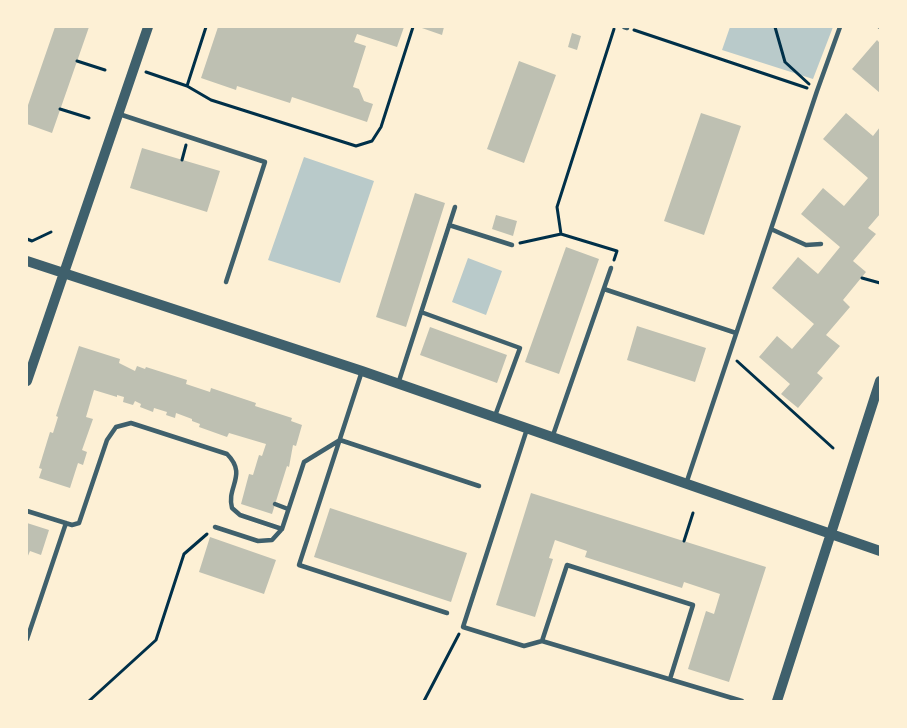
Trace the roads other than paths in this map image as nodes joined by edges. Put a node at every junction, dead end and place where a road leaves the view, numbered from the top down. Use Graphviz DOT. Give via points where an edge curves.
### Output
graph roads {
  1 [pos="148,27"];
  2 [pos="840,27"];
  3 [pos="119,114"];
  4 [pos="455,207"];
  5 [pos="449,225"];
  6 [pos="771,229"];
  7 [pos="820,243"];
  8 [pos="512,245"];
  9 [pos="27,261"];
  10 [pos="611,268"];
  11 [pos="64,273"];
  12 [pos="226,282"];
  13 [pos="604,289"];
  14 [pos="421,312"];
  15 [pos="736,333"];
  16 [pos="32,354"];
  17 [pos="362,371"];
  18 [pos="27,381"];
  19 [pos="880,381"];
  20 [pos="398,384"];
  21 [pos="495,418"];
  22 [pos="527,429"];
  23 [pos="552,438"];
  24 [pos="340,440"];
  25 [pos="686,484"];
  26 [pos="479,486"];
  27 [pos="275,504"];
  28 [pos="288,508"];
  29 [pos="27,511"];
  30 [pos="66,523"];
  31 [pos="215,527"];
  32 [pos="282,529"];
  33 [pos="832,534"];
  34 [pos="880,551"];
  35 [pos="447,613"];
  36 [pos="27,639"];
  37 [pos="542,641"];
  38 [pos="670,679"];
  39 [pos="742,701"];
  40 [pos="777,701"];
  1 -- 3 [label="street"];
  2 -- 6 [label="lane"];
  3 -- 11 [label="street"];
  3 -- 12 [label="lane" via="265,162"];
  4 -- 5 [label="lane"];
  5 -- 8 [label="lane"];
  5 -- 14 [label="lane"];
  6 -- 7 [label="lane" via="806,245"];
  6 -- 15 [label="lane"];
  9 -- 11 [label="street"];
  10 -- 13 [label="lane"];
  11 -- 16 [label="street"];
  11 -- 17 [label="street"];
  13 -- 15 [label="lane"];
  13 -- 23 [label="lane"];
  14 -- 20 [label="lane"];
  14 -- 21 [label="lane" via="520,348"];
  15 -- 25 [label="lane"];
  16 -- 18 [label="street"];
  17 -- 20 [label="street"];
  17 -- 24 [label="lane"];
  19 -- 33 [label="street"];
  20 -- 21 [label="street"];
  21 -- 22 [label="street"];
  22 -- 23 [label="street"];
  22 -- 37 [label="lane" via="463,627 524,646"];
  23 -- 25 [label="street"];
  24 -- 26 [label="lane"];
  24 -- 28 [label="lane" via="304,462"];
  24 -- 35 [label="lane" via="299,565"];
  25 -- 33 [label="street"];
  27 -- 28 [label="lane"];
  28 -- 32 [label="lane"];
  29 -- 30 [label="lane"];
  30 -- 32 [label="lane" via="79,524 111,433 130,423 227,454 237,474 232,508 240,516"];
  30 -- 36 [label="lane"];
  31 -- 32 [label="lane" via="266,542"];
  33 -- 34 [label="street"];
  33 -- 40 [label="street"];
  37 -- 38 [label="lane"];
  37 -- 38 [label="lane" via="567,566 693,604"];
  38 -- 39 [label="lane"];
}
